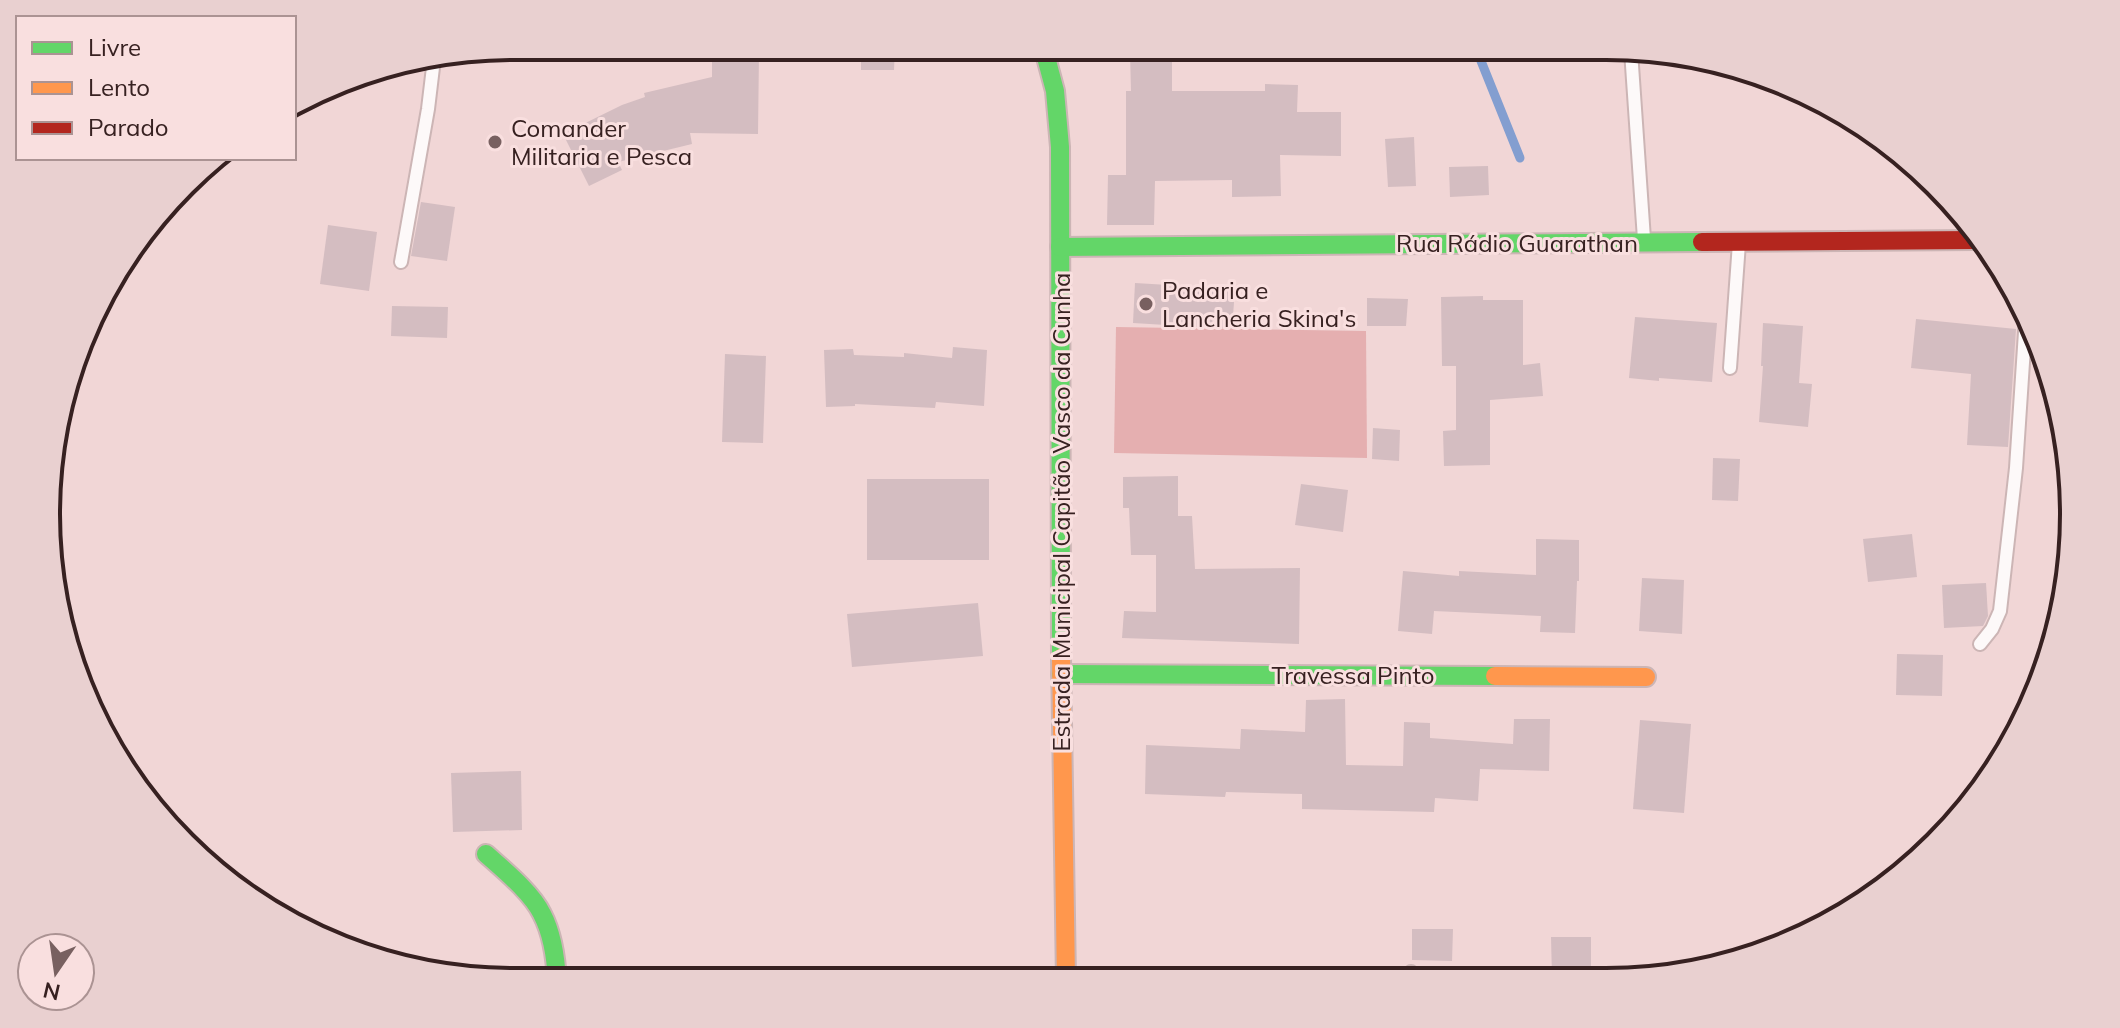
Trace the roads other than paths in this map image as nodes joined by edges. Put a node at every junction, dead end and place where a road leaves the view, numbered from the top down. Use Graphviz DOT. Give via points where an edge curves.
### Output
graph roads {
  1 [pos="1047,60"];
  2 [pos="1632,61"];
  3 [pos="433,68"];
  4 [pos="1967,240"];
  5 [pos="1739,241"];
  6 [pos="1644,242"];
  7 [pos="1060,247"];
  8 [pos="401,262"];
  9 [pos="2025,339"];
  10 [pos="1730,368"];
  11 [pos="1980,644"];
  12 [pos="1061,674"];
  13 [pos="1646,677"];
  14 [pos="486,854"];
  15 [pos="556,968"];
  16 [pos="1066,968"];
  1 -- 7 [label="street, Estrada Municipal Capitão Vasco da Cunha" via="1060,147"];
  2 -- 6 [label="lane"];
  3 -- 8 [label="lane"];
  4 -- 5 [label="street, Rua Rádio Guarathan"];
  5 -- 6 [label="street, Rua Rádio Guarathan"];
  5 -- 10 [label="lane"];
  6 -- 7 [label="street, Rua Rádio Guarathan"];
  7 -- 12 [label="street, Estrada Municipal Capitão Vasco da Cunha"];
  9 -- 11 [label="lane" via="2000,611"];
  12 -- 13 [label="street, Travessa Pinto"];
  12 -- 16 [label="street, Estrada Municipal Capitão Vasco da Cunha"];
  14 -- 15 [label="street" via="542,913"];
}
